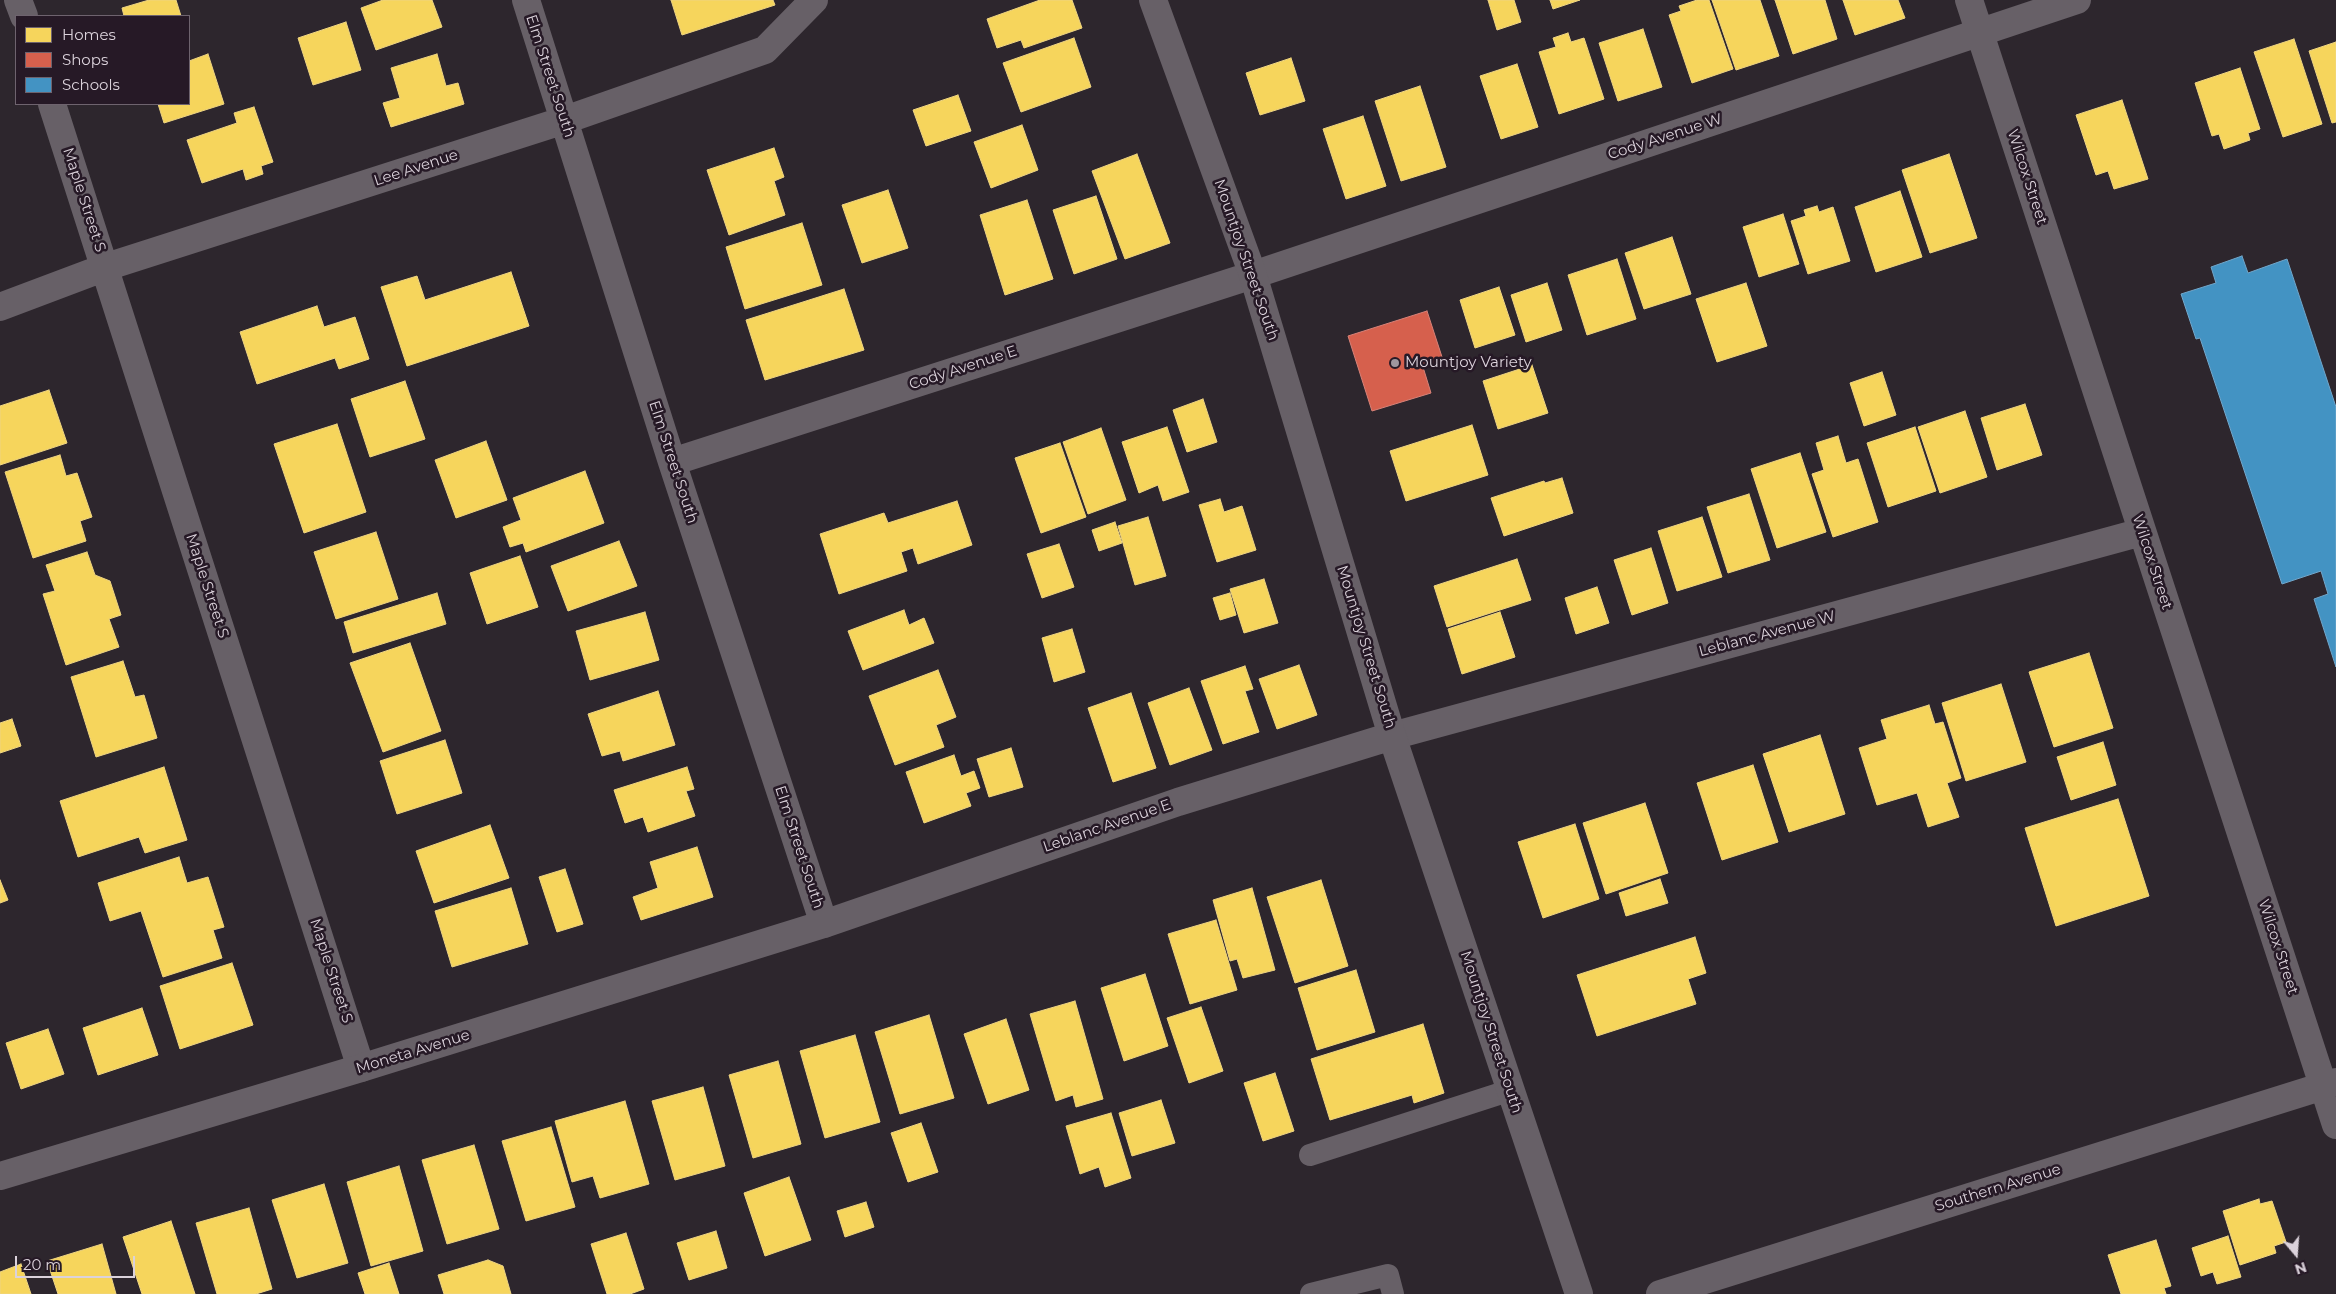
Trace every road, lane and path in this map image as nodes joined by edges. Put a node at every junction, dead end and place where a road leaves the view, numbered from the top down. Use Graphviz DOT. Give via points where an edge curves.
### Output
graph roads {
  1 [pos="18,0"];
  2 [pos="526,0"];
  3 [pos="814,0"];
  4 [pos="1153,0"];
  5 [pos="1969,0"];
  6 [pos="2077,0"];
  7 [pos="24,15"];
  8 [pos="1979,32"];
  9 [pos="52,105"];
  10 [pos="565,120"];
  11 [pos="106,267"];
  12 [pos="1253,275"];
  13 [pos="0,307"];
  14 [pos="672,462"];
  15 [pos="2142,532"];
  16 [pos="1392,736"];
  17 [pos="824,924"];
  18 [pos="361,1068"];
  19 [pos="2330,1084"];
  20 [pos="1511,1090"];
  21 [pos="2336,1125"];
  22 [pos="1310,1156"];
  23 [pos="0,1176"];
  24 [pos="1311,1294"];
  25 [pos="1393,1294"];
  26 [pos="1579,1294"];
  27 [pos="1660,1294"];
  1 -- 7 [label="street"];
  2 -- 10 [label="street, Elm Street South"];
  3 -- 10 [label="street, Lee Avenue" via="765,50"];
  4 -- 12 [label="street, Mountjoy Street South"];
  5 -- 8 [label="street, Wilcox Street"];
  6 -- 8 [label="street, Cody Avenue W"];
  8 -- 12 [label="street, Cody Avenue W"];
  8 -- 15 [label="street, Wilcox Street"];
  9 -- 11 [label="street, Maple Street S"];
  10 -- 11 [label="street, Lee Avenue"];
  10 -- 14 [label="street, Elm Street South"];
  11 -- 13 [label="street, Lee Avenue"];
  11 -- 18 [label="street, Maple Street S"];
  12 -- 14 [label="street, Cody Avenue E"];
  12 -- 16 [label="street, Mountjoy Street South"];
  14 -- 17 [label="street, Elm Street South"];
  15 -- 16 [label="street, Leblanc Avenue W"];
  15 -- 19 [label="street, Wilcox Street"];
  16 -- 17 [label="street, Leblanc Avenue E" via="1178,802"];
  16 -- 20 [label="street, Mountjoy Street South"];
  17 -- 18 [label="street, Moneta Avenue"];
  18 -- 23 [label="street, Moneta Avenue"];
  19 -- 21 [label="street, Wilcox Street"];
  19 -- 27 [label="street, Southern Avenue"];
  20 -- 22 [label="lane"];
  20 -- 26 [label="street, Mountjoy Street South"];
  24 -- 25 [label="lane" via="1388,1274"];
}
